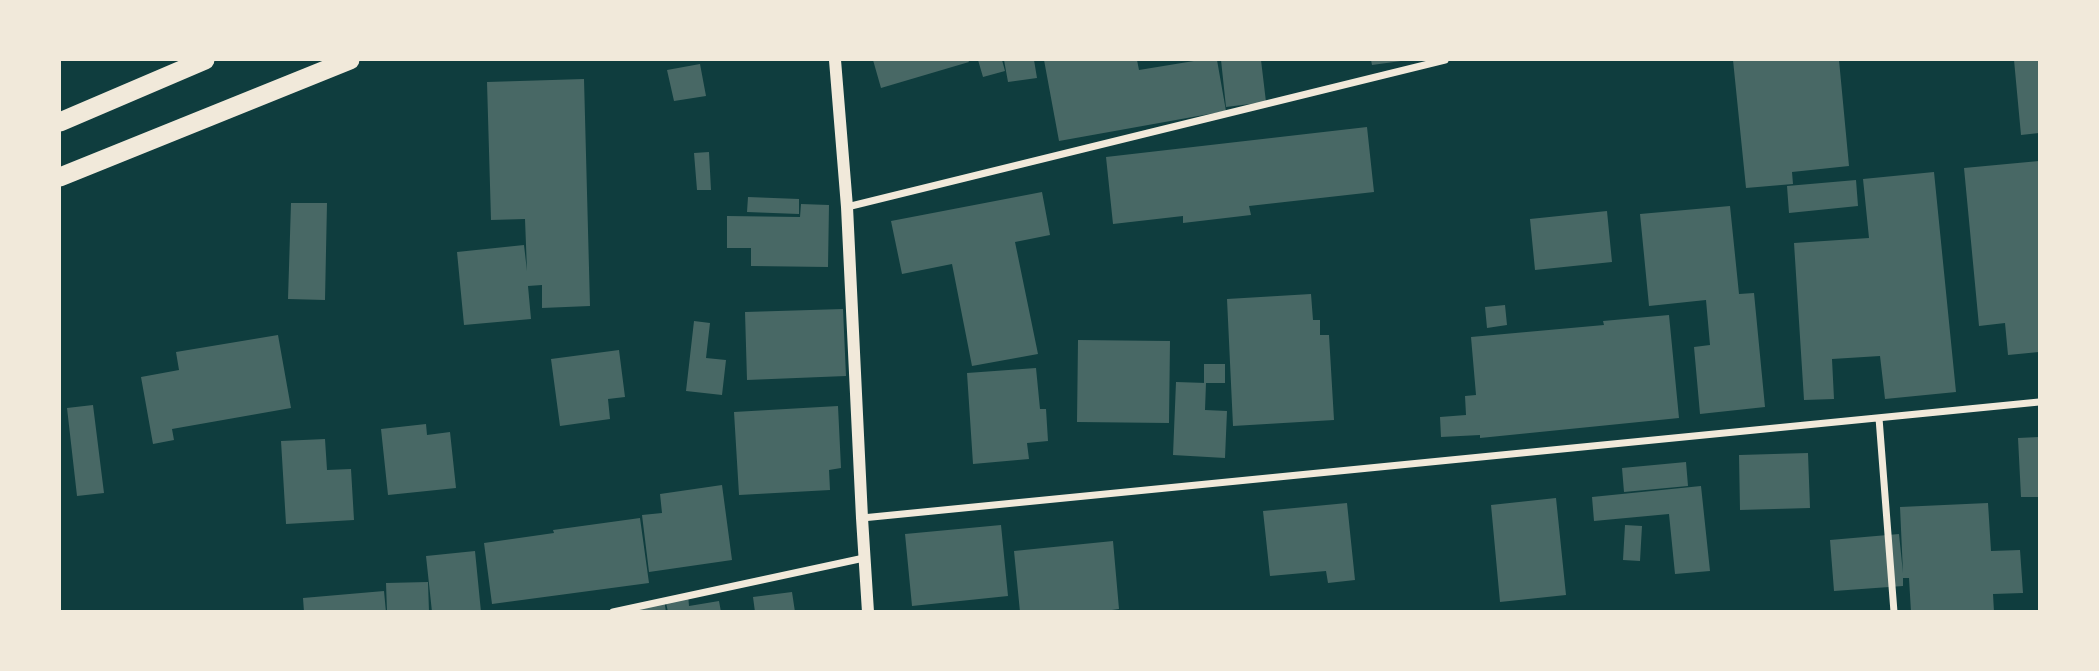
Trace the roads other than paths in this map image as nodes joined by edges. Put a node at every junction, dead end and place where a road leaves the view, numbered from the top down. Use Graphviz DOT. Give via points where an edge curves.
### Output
graph roads {
  1 [pos="205,60"];
  2 [pos="350,60"];
  3 [pos="835,60"];
  4 [pos="1446,60"];
  5 [pos="60,122"];
  6 [pos="60,177"];
  7 [pos="847,207"];
  8 [pos="2039,402"];
  9 [pos="1879,418"];
  10 [pos="862,518"];
  11 [pos="864,558"];
  12 [pos="613,611"];
  13 [pos="868,611"];
  14 [pos="1894,611"];
  1 -- 5 [label="highway"];
  2 -- 6 [label="highway"];
  3 -- 7 [label="street"];
  4 -- 7 [label="street"];
  7 -- 10 [label="street"];
  8 -- 9 [label="street"];
  9 -- 10 [label="street"];
  9 -- 14 [label="street"];
  10 -- 11 [label="street"];
  11 -- 12 [label="street"];
  11 -- 13 [label="street"];
}
